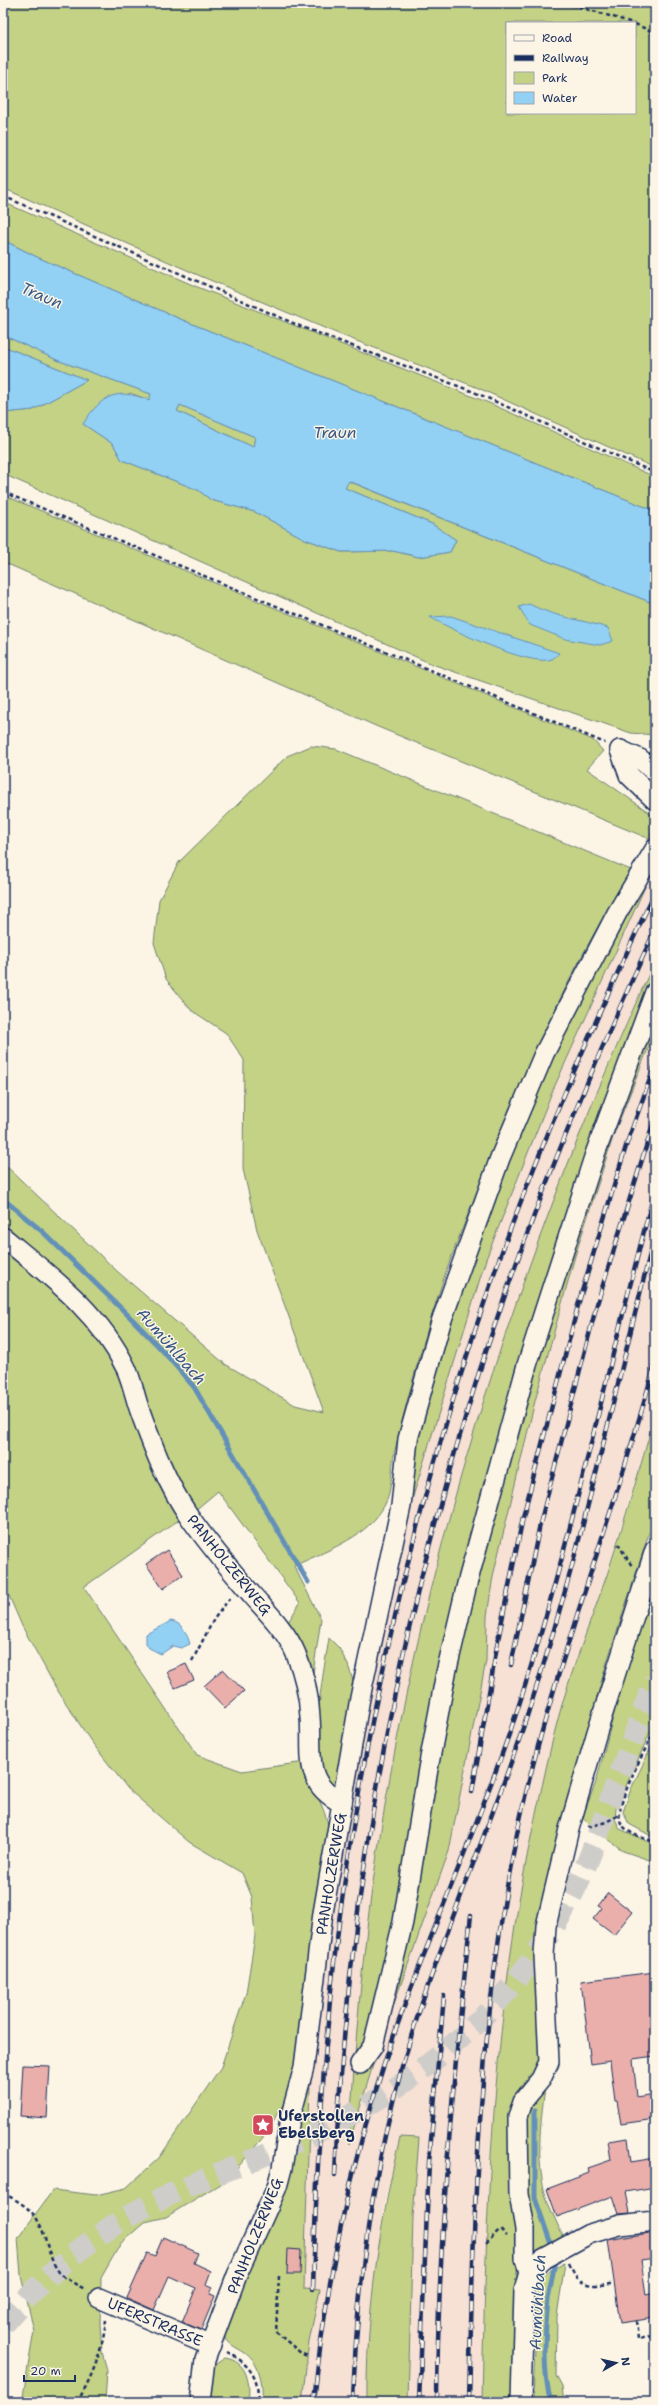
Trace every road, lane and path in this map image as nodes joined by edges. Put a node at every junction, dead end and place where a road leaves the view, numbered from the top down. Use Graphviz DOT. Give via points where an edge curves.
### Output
graph roads {
  1 [pos="566,3"];
  2 [pos="631,22"];
  3 [pos="636,24"];
  4 [pos="655,33"];
  5 [pos="3,196"];
  6 [pos="655,473"];
  7 [pos="3,492"];
  8 [pos="620,750"];
  9 [pos="655,772"];
  10 [pos="655,800"];
  11 [pos="655,849"];
  12 [pos="655,992"];
  13 [pos="3,1237"];
  14 [pos="618,1544"];
  15 [pos="655,1550"];
  16 [pos="635,1571"];
  17 [pos="230,1598"];
  18 [pos="192,1661"];
  19 [pos="655,1730"];
  20 [pos="342,1803"];
  21 [pos="619,1815"];
  22 [pos="569,1829"];
  23 [pos="655,1842"];
  24 [pos="360,2064"];
  25 [pos="3,2193"];
  26 [pos="655,2221"];
  27 [pos="509,2238"];
  28 [pos="486,2244"];
  29 [pos="565,2251"];
  30 [pos="536,2265"];
  31 [pos="279,2276"];
  32 [pos="611,2284"];
  33 [pos="104,2300"];
  34 [pos="636,2320"];
  35 [pos="655,2336"];
  36 [pos="211,2346"];
  37 [pos="308,2356"];
  38 [pos="77,2402"];
  39 [pos="200,2402"];
  40 [pos="257,2402"];
  41 [pos="521,2402"];
  1 -- 2 [label="path"];
  3 -- 4 [label="path"];
  5 -- 6 [label="path" via="302,327 474,392"];
  7 -- 8 [label="path" via="544,716"];
  8 -- 9 [label="street" via="640,759"];
  8 -- 10 [label="street" via="629,775"];
  11 -- 20 [label="street" via="617,913 544,1054 500,1158 441,1322 408,1439 401,1506 360,1698"];
  12 -- 24 [label="street" via="595,1154 527,1365 471,1569 445,1680 403,1922 373,2046"];
  13 -- 20 [label="street, PANHOLZERWEG" via="63,1286 99,1323 126,1369 139,1410 166,1477 188,1515 213,1549 275,1622 295,1653 309,1701 309,1750 313,1772 323,1792"];
  14 -- 16 [label="path"];
  15 -- 22 [label="street"];
  17 -- 18 [label="path" via="214,1619"];
  19 -- 21 [label="path" via="623,1797"];
  20 -- 36 [label="street, PANHOLZERWEG" via="323,1913 304,2067 289,2126 282,2168 277,2187 237,2275"];
  21 -- 22 [label="path" via="592,1826"];
  21 -- 23 [label="path" via="620,1823 627,1830"];
  22 -- 30 [label="street" via="546,1926 549,2062 541,2078 523,2101 518,2117 519,2194 525,2229 525,2259"];
  25 -- 33 [label="path" via="34,2215 60,2273"];
  26 -- 29 [label="street" via="606,2228 589,2234"];
  27 -- 28 [label="path" via="500,2229"];
  29 -- 30 [label="street"];
  29 -- 32 [label="path" via="575,2278 582,2283 595,2286"];
  30 -- 41 [label="street" via="524,2291"];
  31 -- 37 [label="path" via="276,2332"];
  33 -- 36 [label="street, UFERSTRASSE"];
  33 -- 38 [label="path" via="104,2336 95,2366"];
  34 -- 35 [label="path" via="638,2339"];
  36 -- 39 [label="street, PANHOLZERWEG" via="202,2377"];
  36 -- 40 [label="path" via="246,2364 256,2382"];
}
